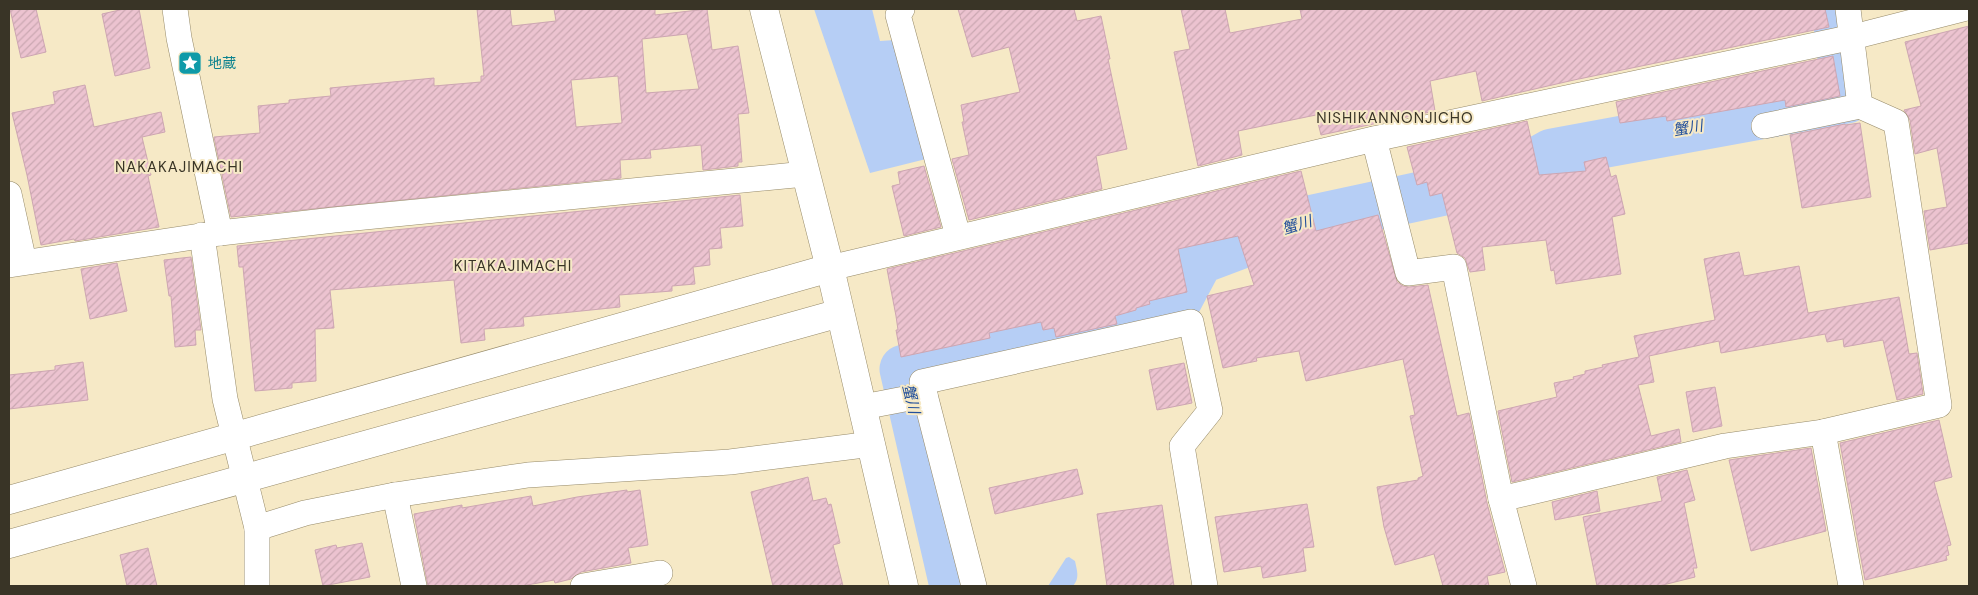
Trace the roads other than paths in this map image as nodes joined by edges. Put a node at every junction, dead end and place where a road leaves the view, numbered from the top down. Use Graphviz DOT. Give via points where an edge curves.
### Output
graph roads {
  1 [pos="175,9"];
  2 [pos="764,9"];
  3 [pos="902,9"];
  4 [pos="1848,9"];
  5 [pos="1963,9"];
  6 [pos="1852,37"];
  7 [pos="1860,106"];
  8 [pos="1764,126"];
  9 [pos="1374,139"];
  10 [pos="805,174"];
  11 [pos="9,194"];
  12 [pos="211,234"];
  13 [pos="958,236"];
  14 [pos="16,264"];
  15 [pos="830,268"];
  16 [pos="840,313"];
  17 [pos="925,395"];
  18 [pos="863,407"];
  19 [pos="1823,432"];
  20 [pos="234,436"];
  21 [pos="872,444"];
  22 [pos="244,478"];
  23 [pos="395,495"];
  24 [pos="1501,499"];
  25 [pos="9,500"];
  26 [pos="257,528"];
  27 [pos="9,544"];
  28 [pos="660,573"];
  29 [pos="257,586"];
  30 [pos="414,586"];
  31 [pos="583,586"];
  32 [pos="904,586"];
  33 [pos="974,586"];
  34 [pos="1205,586"];
  35 [pos="1524,586"];
  36 [pos="1851,586"];
  1 -- 12 [label="street"];
  2 -- 10 [label="street"];
  3 -- 13 [label="street" via="898,15"];
  4 -- 6 [label="street"];
  5 -- 6 [label="street"];
  6 -- 7 [label="street"];
  6 -- 9 [label="street"];
  7 -- 8 [label="street"];
  7 -- 19 [label="street" via="1896,122 1939,405"];
  9 -- 13 [label="street"];
  9 -- 24 [label="street" via="1408,273 1454,267"];
  10 -- 12 [label="street"];
  10 -- 15 [label="street"];
  11 -- 14 [label="street"];
  12 -- 14 [label="street"];
  12 -- 20 [label="street" via="225,399"];
  13 -- 15 [label="street"];
  15 -- 16 [label="street"];
  15 -- 20 [label="street"];
  16 -- 18 [label="street"];
  16 -- 22 [label="street"];
  17 -- 18 [label="street"];
  17 -- 33 [label="street"];
  17 -- 34 [label="street" via="922,382 1191,322 1210,411 1182,446"];
  18 -- 21 [label="street"];
  19 -- 24 [label="street" via="1725,446"];
  19 -- 36 [label="street"];
  20 -- 22 [label="street"];
  20 -- 25 [label="street"];
  21 -- 23 [label="street" via="730,462 528,475"];
  21 -- 32 [label="street"];
  22 -- 26 [label="street"];
  22 -- 27 [label="street"];
  23 -- 26 [label="street" via="305,513"];
  23 -- 30 [label="street"];
  24 -- 35 [label="street"];
  26 -- 29 [label="street"];
  28 -- 31 [label="street"];
}
